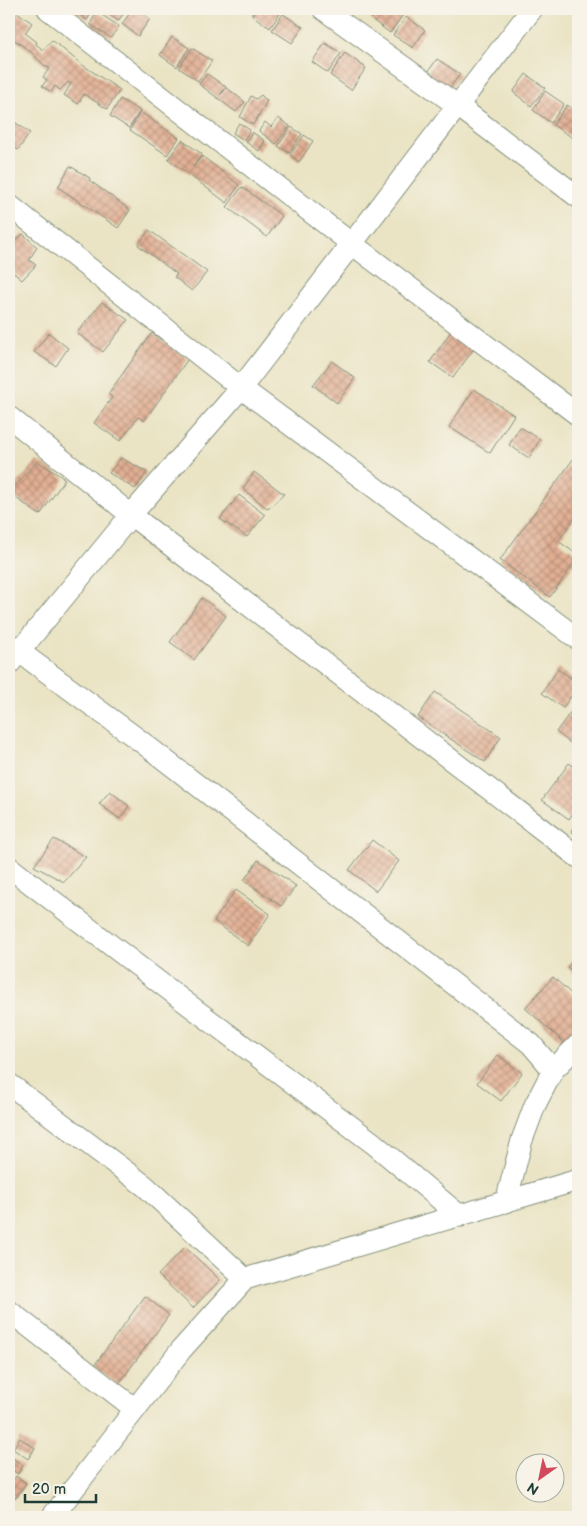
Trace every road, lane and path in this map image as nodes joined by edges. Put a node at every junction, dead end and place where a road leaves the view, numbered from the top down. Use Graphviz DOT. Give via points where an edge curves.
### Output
graph roads {
  1 [pos="48,9"];
  2 [pos="322,9"];
  3 [pos="532,9"];
  4 [pos="458,106"];
  5 [pos="578,197"];
  6 [pos="9,205"];
  7 [pos="352,244"];
  8 [pos="241,388"];
  9 [pos="578,415"];
  10 [pos="9,417"];
  11 [pos="131,515"];
  12 [pos="578,639"];
  13 [pos="12,653"];
  14 [pos="578,858"];
  15 [pos="9,866"];
  16 [pos="578,1045"];
  17 [pos="553,1070"];
  18 [pos="9,1084"];
  19 [pos="578,1180"];
  20 [pos="506,1202"];
  21 [pos="460,1216"];
  22 [pos="245,1279"];
  23 [pos="9,1311"];
  24 [pos="136,1409"];
  25 [pos="52,1517"];
  1 -- 7 [label="street"];
  2 -- 4 [label="street"];
  3 -- 4 [label="street"];
  4 -- 5 [label="street"];
  4 -- 7 [label="street"];
  6 -- 8 [label="street"];
  7 -- 8 [label="street"];
  7 -- 9 [label="street"];
  8 -- 11 [label="street"];
  8 -- 12 [label="street"];
  10 -- 11 [label="street"];
  11 -- 13 [label="street"];
  11 -- 14 [label="street"];
  13 -- 17 [label="street" via="143,743 531,1044"];
  15 -- 21 [label="street" via="373,1143"];
  16 -- 17 [label="street"];
  17 -- 20 [label="street" via="534,1105"];
  18 -- 22 [label="street" via="144,1186"];
  19 -- 20 [label="street"];
  20 -- 21 [label="street"];
  21 -- 22 [label="street"];
  22 -- 24 [label="street" via="181,1350"];
  23 -- 24 [label="street"];
  24 -- 25 [label="street"];
}
